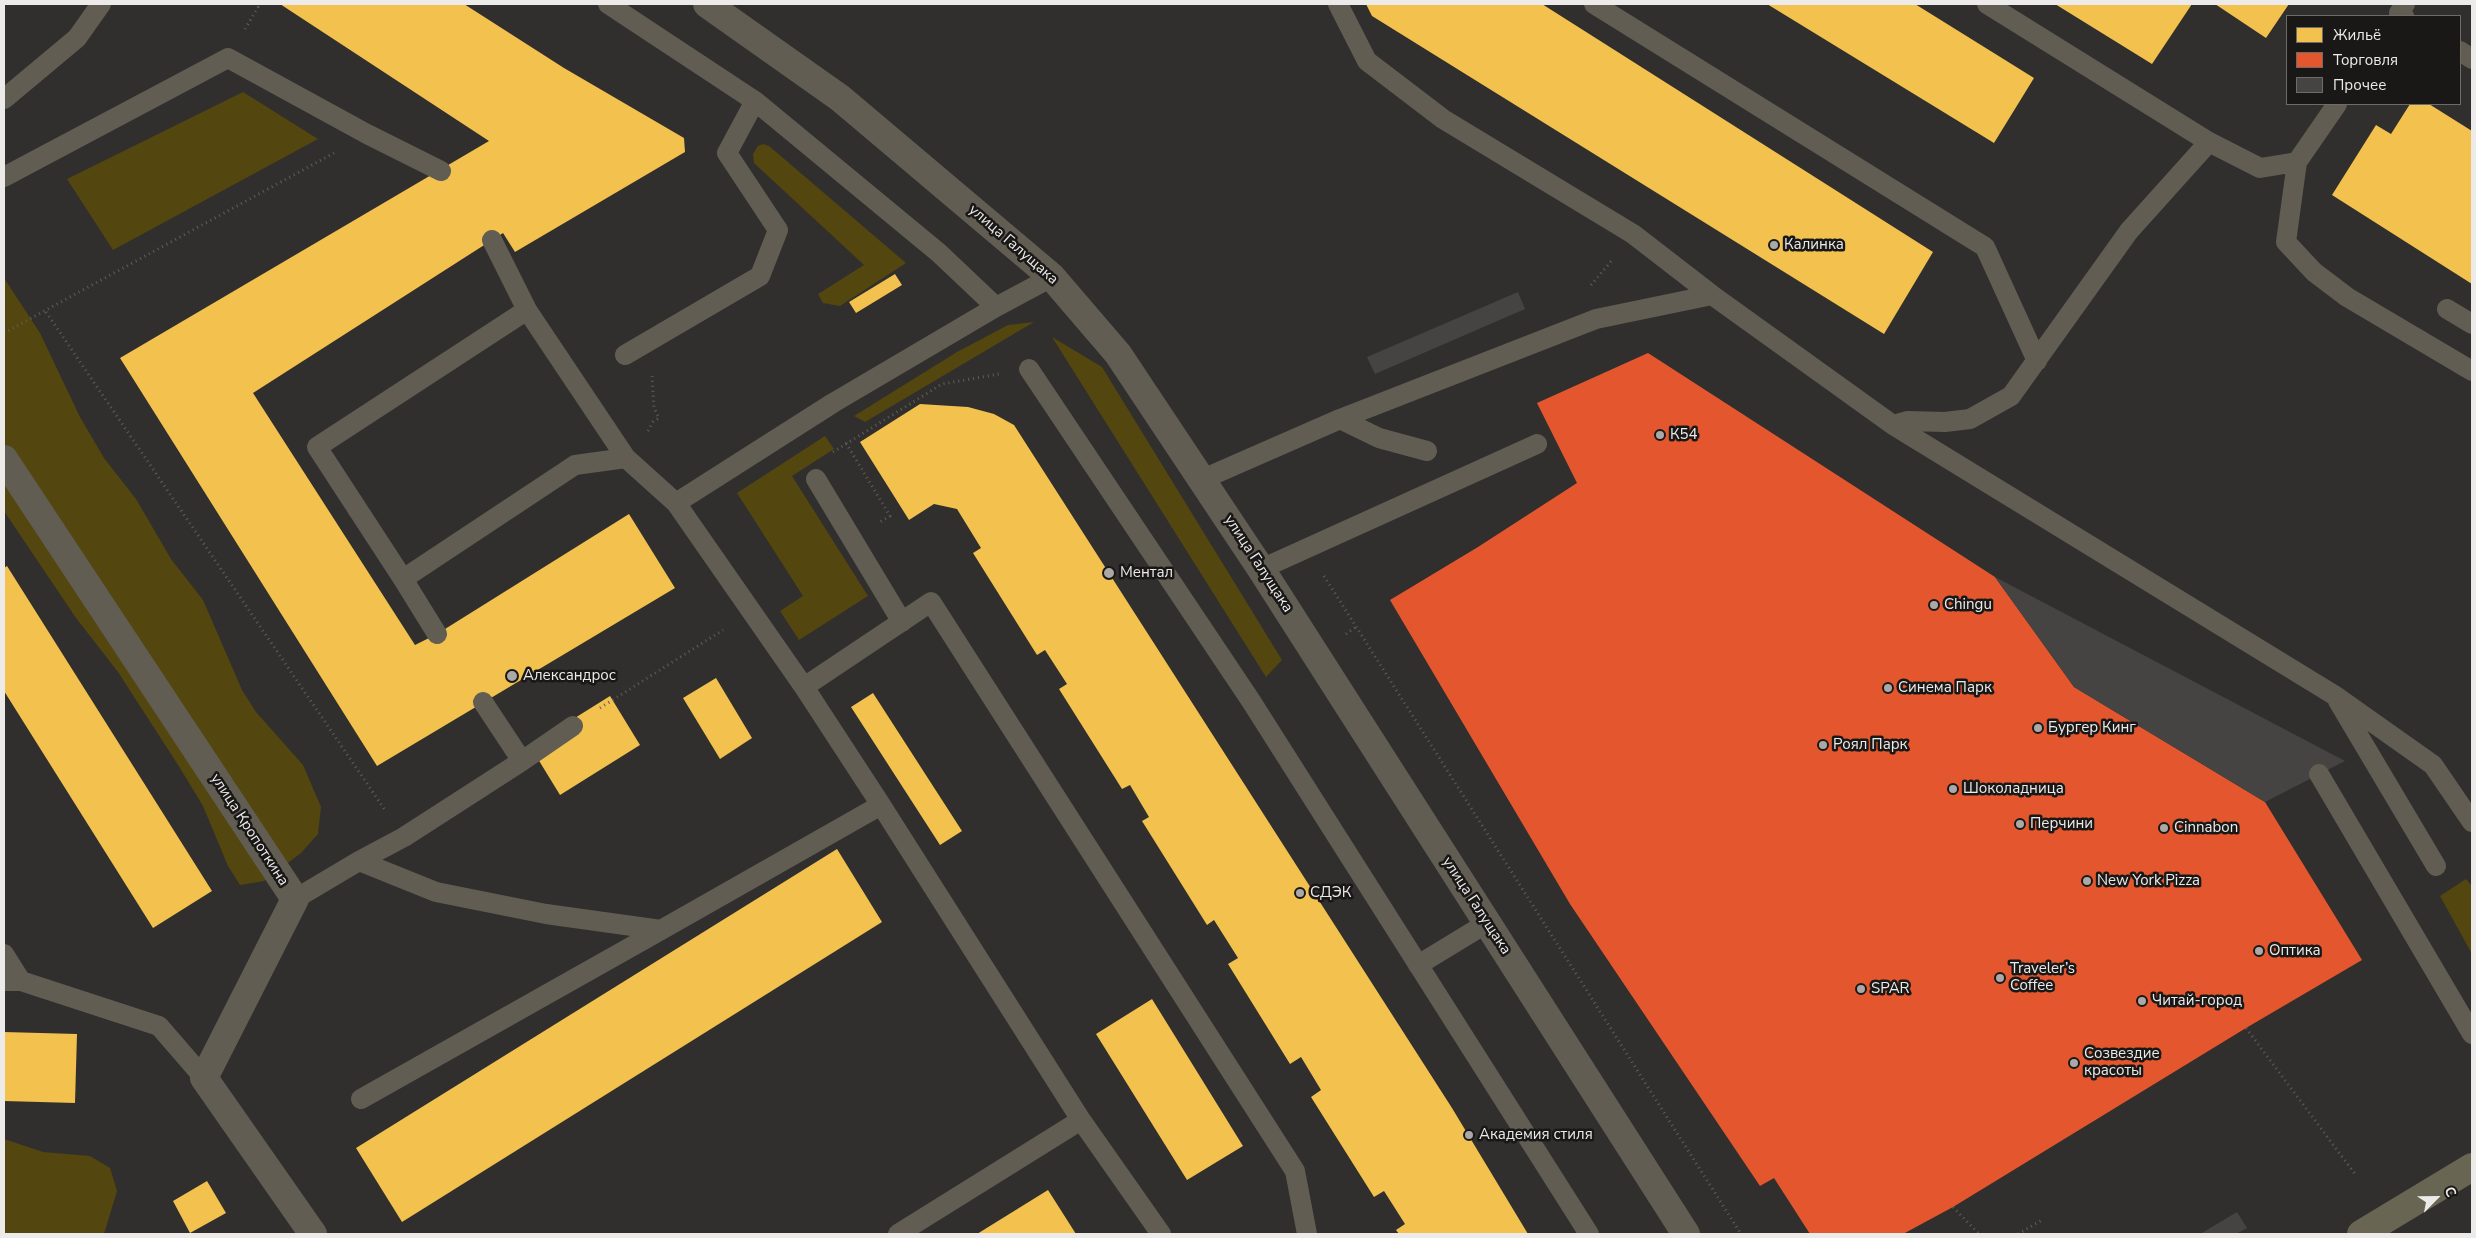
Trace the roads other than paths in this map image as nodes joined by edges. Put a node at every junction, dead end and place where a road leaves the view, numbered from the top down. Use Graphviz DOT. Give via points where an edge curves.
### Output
graph roads {
  1 [pos="101,4"];
  2 [pos="608,4"];
  3 [pos="707,4"];
  4 [pos="1338,4"];
  5 [pos="1594,4"];
  6 [pos="1987,4"];
  7 [pos="2461,52"];
  8 [pos="2472,59"];
  9 [pos="4,99"];
  10 [pos="755,101"];
  11 [pos="2336,105"];
  12 [pos="2208,142"];
  13 [pos="2296,162"];
  14 [pos="441,171"];
  15 [pos="4,177"];
  16 [pos="492,240"];
  17 [pos="1052,277"];
  18 [pos="1712,295"];
  19 [pos="996,308"];
  20 [pos="2448,309"];
  21 [pos="527,310"];
  22 [pos="2472,324"];
  23 [pos="625,355"];
  24 [pos="2037,361"];
  25 [pos="1029,369"];
  26 [pos="2472,371"];
  27 [pos="1340,419"];
  28 [pos="1892,425"];
  29 [pos="1537,444"];
  30 [pos="1427,450"];
  31 [pos="626,458"];
  32 [pos="4,459"];
  33 [pos="816,479"];
  34 [pos="1203,479"];
  35 [pos="676,503"];
  36 [pos="1261,568"];
  37 [pos="403,579"];
  38 [pos="902,622"];
  39 [pos="437,634"];
  40 [pos="804,687"];
  41 [pos="2334,695"];
  42 [pos="483,702"];
  43 [pos="573,726"];
  44 [pos="522,761"];
  45 [pos="2319,774"];
  46 [pos="881,805"];
  47 [pos="2472,822"];
  48 [pos="359,861"];
  49 [pos="2436,866"];
  50 [pos="294,899"];
  51 [pos="1487,923"];
  52 [pos="662,930"];
  53 [pos="4,954"];
  54 [pos="1418,966"];
  55 [pos="12,981"];
  56 [pos="2472,1034"];
  57 [pos="204,1078"];
  58 [pos="361,1099"];
  59 [pos="1080,1120"];
  60 [pos="2472,1167"];
  61 [pos="313,1234"];
  62 [pos="898,1234"];
  63 [pos="1161,1234"];
  64 [pos="1307,1234"];
  65 [pos="1589,1234"];
  66 [pos="1686,1234"];
  67 [pos="2361,1234"];
  1 -- 9 [label="lane" via="77,38"];
  2 -- 10 [label="lane"];
  3 -- 17 [label="street, улица Галущака" via="840,98"];
  4 -- 18 [label="lane" via="1367,60 1443,119 1633,234"];
  5 -- 24 [label="lane" via="1985,247"];
  6 -- 12 [label="lane"];
  7 -- 8 [label="lane"];
  10 -- 19 [label="lane" via="939,253"];
  10 -- 23 [label="lane" via="728,153 778,230 760,276"];
  11 -- 13 [label="lane"];
  12 -- 13 [label="lane" via="2260,168"];
  12 -- 24 [label="lane" via="2129,232"];
  13 -- 26 [label="lane" via="2286,242 2314,272 2347,297"];
  14 -- 15 [label="lane" via="228,58"];
  16 -- 21 [label="lane"];
  17 -- 19 [label="lane"];
  17 -- 34 [label="street, улица Галущака" via="1118,354"];
  18 -- 27 [label="lane" via="1596,319"];
  18 -- 28 [label="lane"];
  19 -- 35 [label="lane" via="833,403"];
  20 -- 22 [label="lane"];
  21 -- 31 [label="lane"];
  21 -- 37 [label="lane" via="317,447"];
  24 -- 28 [label="lane" via="2011,396 1970,418 1945,422 1908,421"];
  25 -- 54 [label="lane" via="1251,701"];
  27 -- 30 [label="lane" via="1379,438"];
  27 -- 34 [label="lane"];
  28 -- 41 [label="lane"];
  29 -- 36 [label="lane"];
  31 -- 35 [label="lane"];
  31 -- 37 [label="lane" via="575,465"];
  32 -- 50 [label="street, улица Кропоткина"];
  33 -- 38 [label="lane"];
  34 -- 36 [label="street, улица Галущака"];
  35 -- 40 [label="lane"];
  36 -- 51 [label="street, улица Галущака"];
  37 -- 39 [label="lane"];
  38 -- 40 [label="lane"];
  38 -- 64 [label="lane" via="931,602 1295,1171"];
  40 -- 46 [label="lane"];
  41 -- 47 [label="lane" via="2433,765"];
  41 -- 49 [label="lane"];
  42 -- 44 [label="lane"];
  43 -- 44 [label="lane"];
  44 -- 48 [label="lane" via="404,837"];
  45 -- 56 [label="lane"];
  46 -- 52 [label="lane"];
  46 -- 59 [label="lane"];
  48 -- 50 [label="lane"];
  48 -- 52 [label="lane" via="436,892 546,914"];
  50 -- 57 [label="street, улица Кропоткина"];
  51 -- 54 [label="lane"];
  51 -- 66 [label="street, улица Галущака"];
  52 -- 58 [label="lane"];
  53 -- 55 [label="lane"];
  54 -- 65 [label="lane"];
  55 -- 57 [label="lane" via="159,1026"];
  57 -- 61 [label="street"];
  59 -- 62 [label="lane"];
  59 -- 63 [label="lane"];
  60 -- 67 [label="main road"];
}
